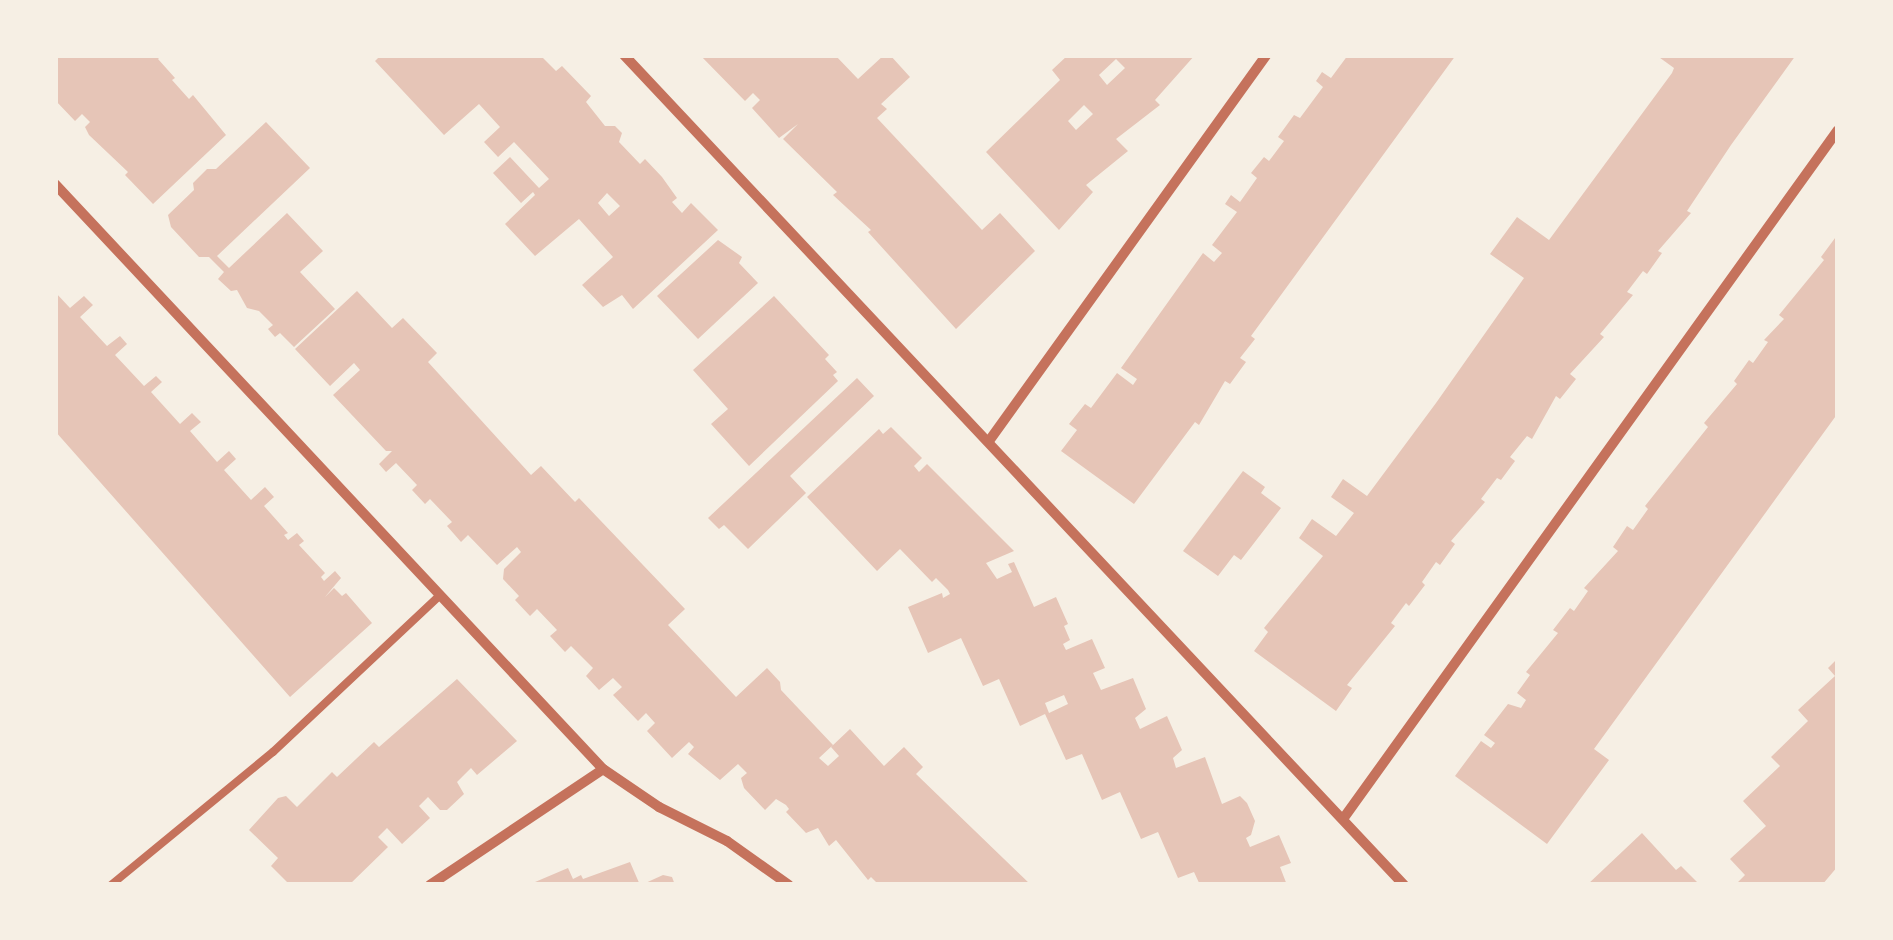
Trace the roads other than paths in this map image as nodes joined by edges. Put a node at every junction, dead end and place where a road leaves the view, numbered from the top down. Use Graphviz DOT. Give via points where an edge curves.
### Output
graph roads {
  1 [pos="624,55"];
  2 [pos="1266,55"];
  3 [pos="1838,130"];
  4 [pos="55,184"];
  5 [pos="989,441"];
  6 [pos="440,595"];
  7 [pos="603,769"];
  8 [pos="1344,819"];
  9 [pos="110,885"];
  10 [pos="430,885"];
  11 [pos="789,885"];
  12 [pos="1404,885"];
  1 -- 5 [label="street"];
  2 -- 5 [label="street"];
  3 -- 8 [label="street"];
  4 -- 6 [label="street"];
  5 -- 8 [label="street"];
  6 -- 7 [label="street"];
  6 -- 9 [label="lane" via="272,752"];
  7 -- 10 [label="street"];
  7 -- 11 [label="street"];
  8 -- 12 [label="street"];
}
